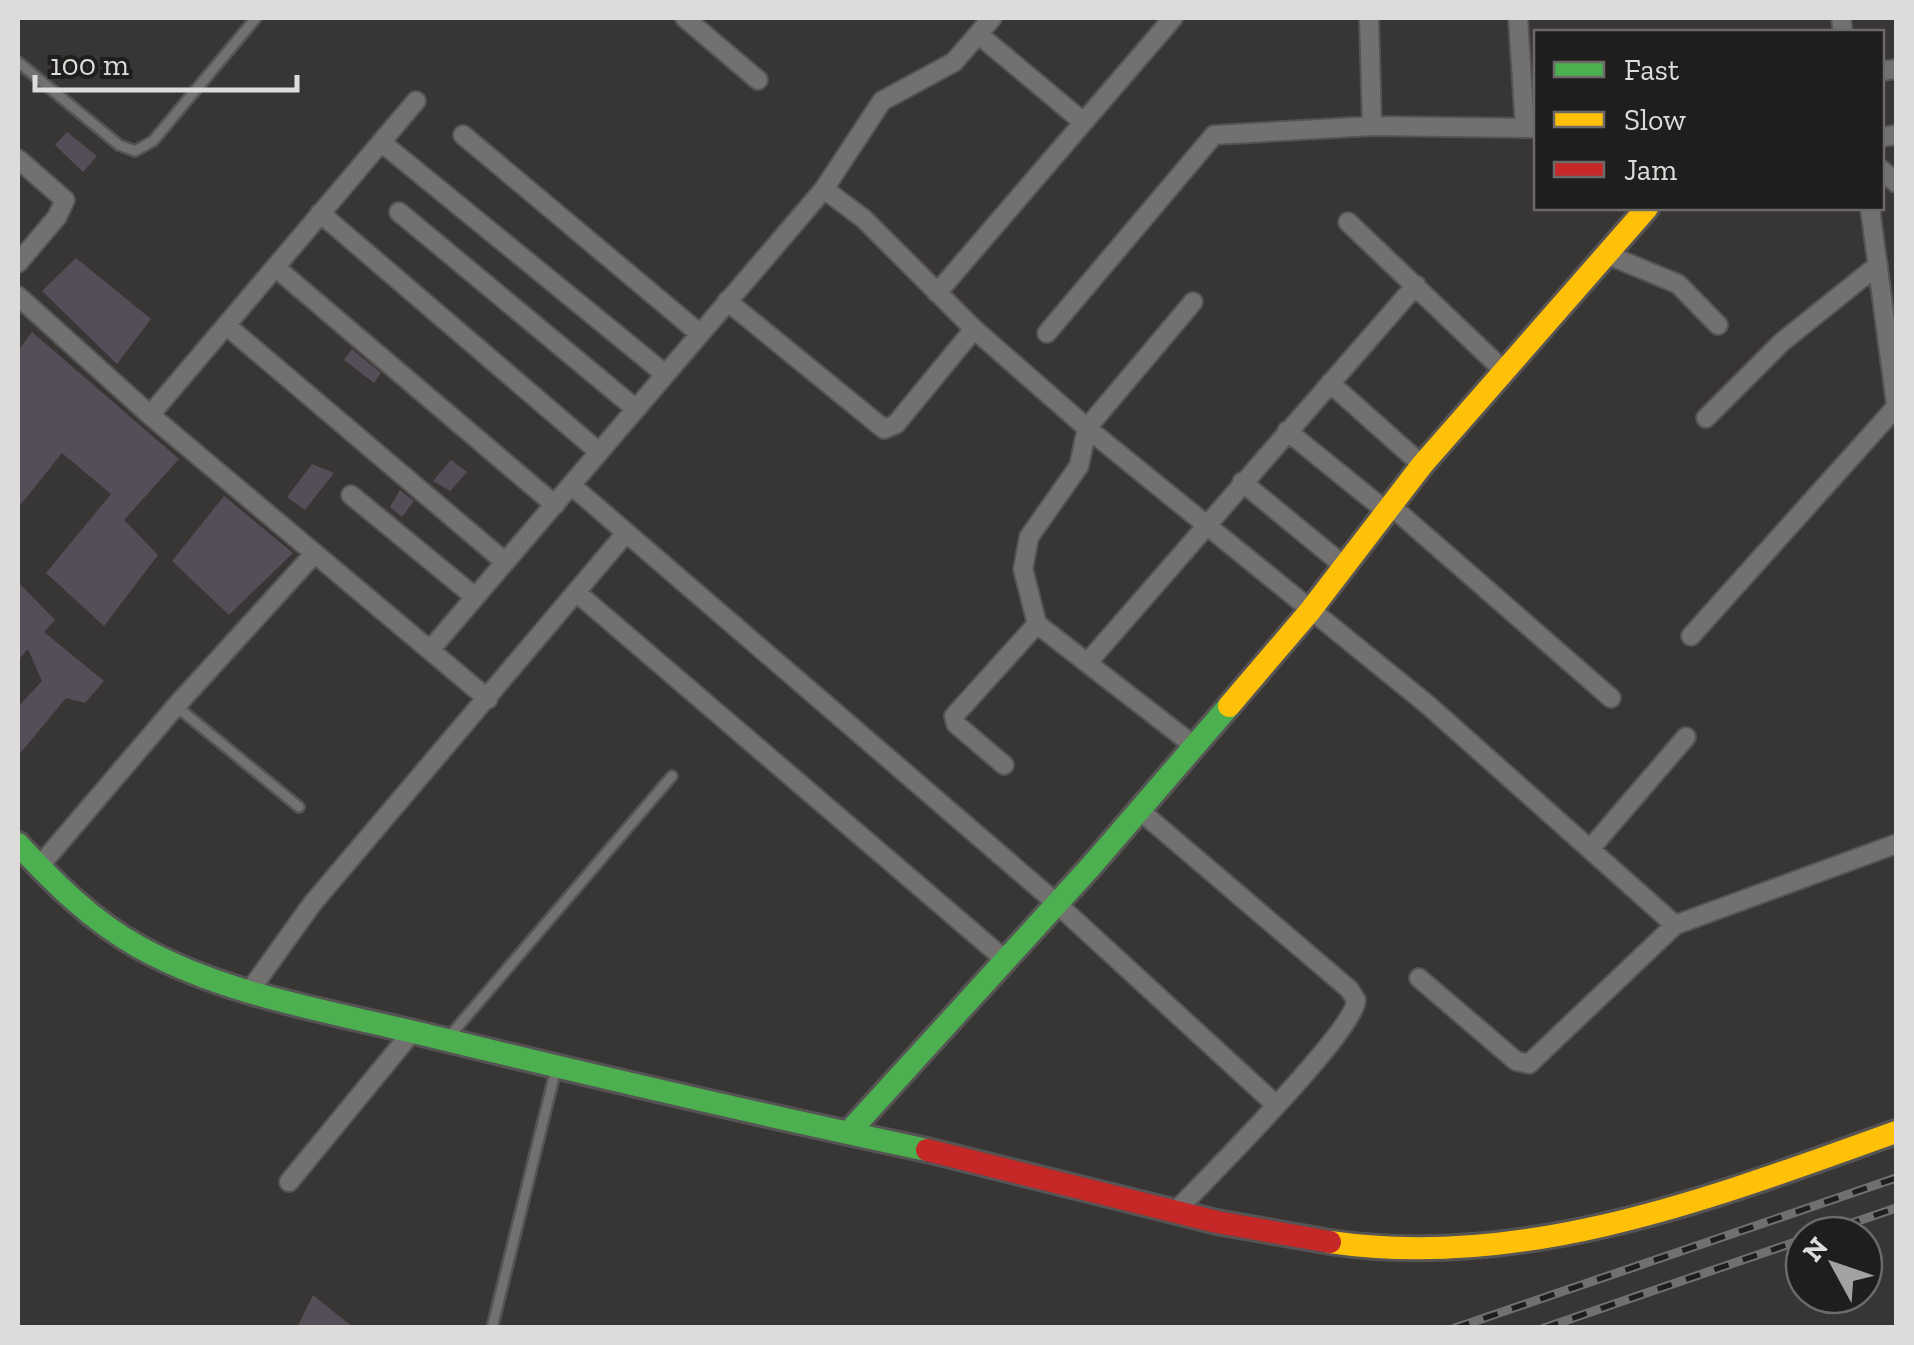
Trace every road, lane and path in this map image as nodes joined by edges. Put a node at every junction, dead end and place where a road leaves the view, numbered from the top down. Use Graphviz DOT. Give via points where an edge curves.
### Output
graph roads {
  1 [pos="256,18"];
  2 [pos="684,18"];
  3 [pos="992,18"];
  4 [pos="1173,18"];
  5 [pos="1369,18"];
  6 [pos="1518,18"];
  7 [pos="978,34"];
  8 [pos="1529,54"];
  9 [pos="18,62"];
  10 [pos="758,80"];
  11 [pos="416,101"];
  12 [pos="1082,120"];
  13 [pos="1372,126"];
  14 [pos="1531,128"];
  15 [pos="463,135"];
  16 [pos="382,142"];
  17 [pos="18,158"];
  18 [pos="824,189"];
  19 [pos="1645,210"];
  20 [pos="1870,210"];
  21 [pos="399,212"];
  22 [pos="320,214"];
  23 [pos="1348,222"];
  24 [pos="1608,255"];
  25 [pos="18,263"];
  26 [pos="1878,265"];
  27 [pos="275,267"];
  28 [pos="1416,284"];
  29 [pos="938,293"];
  30 [pos="18,296"];
  31 [pos="727,301"];
  32 [pos="1193,302"];
  33 [pos="1718,325"];
  34 [pos="227,326"];
  35 [pos="974,329"];
  36 [pos="699,333"];
  37 [pos="1047,333"];
  38 [pos="1893,358"];
  39 [pos="1504,371"];
  40 [pos="665,374"];
  41 [pos="1330,382"];
  42 [pos="1896,406"];
  43 [pos="636,408"];
  44 [pos="150,415"];
  45 [pos="1706,418"];
  46 [pos="1087,428"];
  47 [pos="1287,431"];
  48 [pos="600,452"];
  49 [pos="1422,465"];
  50 [pos="1242,482"];
  51 [pos="571,485"];
  52 [pos="351,495"];
  53 [pos="555,505"];
  54 [pos="1388,508"];
  55 [pos="1204,524"];
  56 [pos="626,533"];
  57 [pos="314,554"];
  58 [pos="506,562"];
  59 [pos="1343,566"];
  60 [pos="576,592"];
  61 [pos="475,598"];
  62 [pos="1310,611"];
  63 [pos="1037,624"];
  64 [pos="1691,636"];
  65 [pos="430,650"];
  66 [pos="1089,662"];
  67 [pos="1610,698"];
  68 [pos="488,699"];
  69 [pos="176,706"];
  70 [pos="1686,737"];
  71 [pos="1194,745"];
  72 [pos="1004,766"];
  73 [pos="672,776"];
  74 [pos="300,807"];
  75 [pos="1138,809"];
  76 [pos="18,844"];
  77 [pos="1896,844"];
  78 [pos="1590,850"];
  79 [pos="38,868"];
  80 [pos="1055,902"];
  81 [pos="1674,925"];
  82 [pos="1003,958"];
  83 [pos="1419,978"];
  84 [pos="251,989"];
  85 [pos="412,1032"];
  86 [pos="446,1040"];
  87 [pos="557,1067"];
  88 [pos="1276,1104"];
  89 [pos="1896,1132"];
  90 [pos="848,1134"];
  91 [pos="289,1182"];
  92 [pos="1177,1210"];
  93 [pos="492,1328"];
  1 -- 9 [label="lane" via="153,141 135,151"];
  2 -- 10 [label="street"];
  3 -- 7 [label="street"];
  4 -- 12 [label="street"];
  5 -- 13 [label="street"];
  6 -- 8 [label="street"];
  7 -- 12 [label="street"];
  7 -- 18 [label="street" via="954,62 882,101"];
  8 -- 14 [label="street"];
  11 -- 16 [label="street"];
  12 -- 29 [label="street"];
  13 -- 14 [label="street"];
  13 -- 37 [label="street" via="1208,138"];
  15 -- 36 [label="street"];
  16 -- 22 [label="street"];
  16 -- 40 [label="street"];
  17 -- 25 [label="street" via="65,200"];
  18 -- 29 [label="street"];
  18 -- 31 [label="street"];
  19 -- 24 [label="street"];
  20 -- 26 [label="street"];
  21 -- 43 [label="street"];
  22 -- 27 [label="street"];
  22 -- 48 [label="street"];
  23 -- 28 [label="street"];
  24 -- 33 [label="street" via="1678,284"];
  24 -- 39 [label="street"];
  26 -- 38 [label="street"];
  26 -- 45 [label="street" via="1782,342"];
  27 -- 34 [label="street"];
  27 -- 53 [label="street"];
  28 -- 39 [label="street"];
  28 -- 41 [label="street"];
  29 -- 35 [label="street"];
  30 -- 44 [label="street"];
  31 -- 35 [label="street" via="884,429 896,424"];
  31 -- 36 [label="street"];
  32 -- 46 [label="street"];
  34 -- 44 [label="street"];
  34 -- 58 [label="street"];
  35 -- 46 [label="street"];
  36 -- 40 [label="street"];
  38 -- 42 [label="street"];
  39 -- 49 [label="street"];
  40 -- 43 [label="street"];
  41 -- 47 [label="street"];
  41 -- 49 [label="street"];
  42 -- 64 [label="street"];
  43 -- 48 [label="street"];
  44 -- 57 [label="street"];
  46 -- 55 [label="street"];
  46 -- 63 [label="street" via="1079,466 1024,555"];
  47 -- 50 [label="street"];
  47 -- 54 [label="street"];
  48 -- 51 [label="street"];
  49 -- 54 [label="street"];
  50 -- 55 [label="street"];
  50 -- 59 [label="street"];
  51 -- 53 [label="street"];
  51 -- 56 [label="street"];
  52 -- 61 [label="street"];
  53 -- 58 [label="street"];
  54 -- 59 [label="street"];
  54 -- 67 [label="street"];
  55 -- 62 [label="street"];
  55 -- 66 [label="street"];
  56 -- 60 [label="street"];
  56 -- 80 [label="street"];
  57 -- 65 [label="street"];
  57 -- 69 [label="street"];
  58 -- 61 [label="street"];
  59 -- 62 [label="street"];
  60 -- 68 [label="street"];
  60 -- 82 [label="street"];
  61 -- 65 [label="street"];
  62 -- 71 [label="street"];
  62 -- 78 [label="street" via="1428,704"];
  63 -- 66 [label="street"];
  63 -- 72 [label="street" via="954,716"];
  65 -- 68 [label="street"];
  66 -- 71 [label="street"];
  68 -- 84 [label="street" via="312,904"];
  69 -- 74 [label="lane"];
  69 -- 79 [label="street"];
  70 -- 78 [label="street"];
  71 -- 75 [label="street"];
  73 -- 86 [label="lane"];
  75 -- 80 [label="street"];
  75 -- 88 [label="street" via="1353,994 1352,1016"];
  76 -- 79 [label="street"];
  77 -- 81 [label="street"];
  78 -- 81 [label="street"];
  79 -- 84 [label="street" via="77,904 152,954"];
  80 -- 82 [label="street"];
  80 -- 88 [label="street"];
  81 -- 83 [label="street" via="1529,1064 1516,1061"];
  82 -- 90 [label="street"];
  84 -- 85 [label="street"];
  85 -- 86 [label="street"];
  85 -- 91 [label="street"];
  86 -- 87 [label="street"];
  87 -- 90 [label="street"];
  87 -- 93 [label="lane"];
  88 -- 92 [label="street"];
  89 -- 92 [label="street" via="1655,1211 1465,1247 1360,1246"];
  90 -- 92 [label="street"];
}
